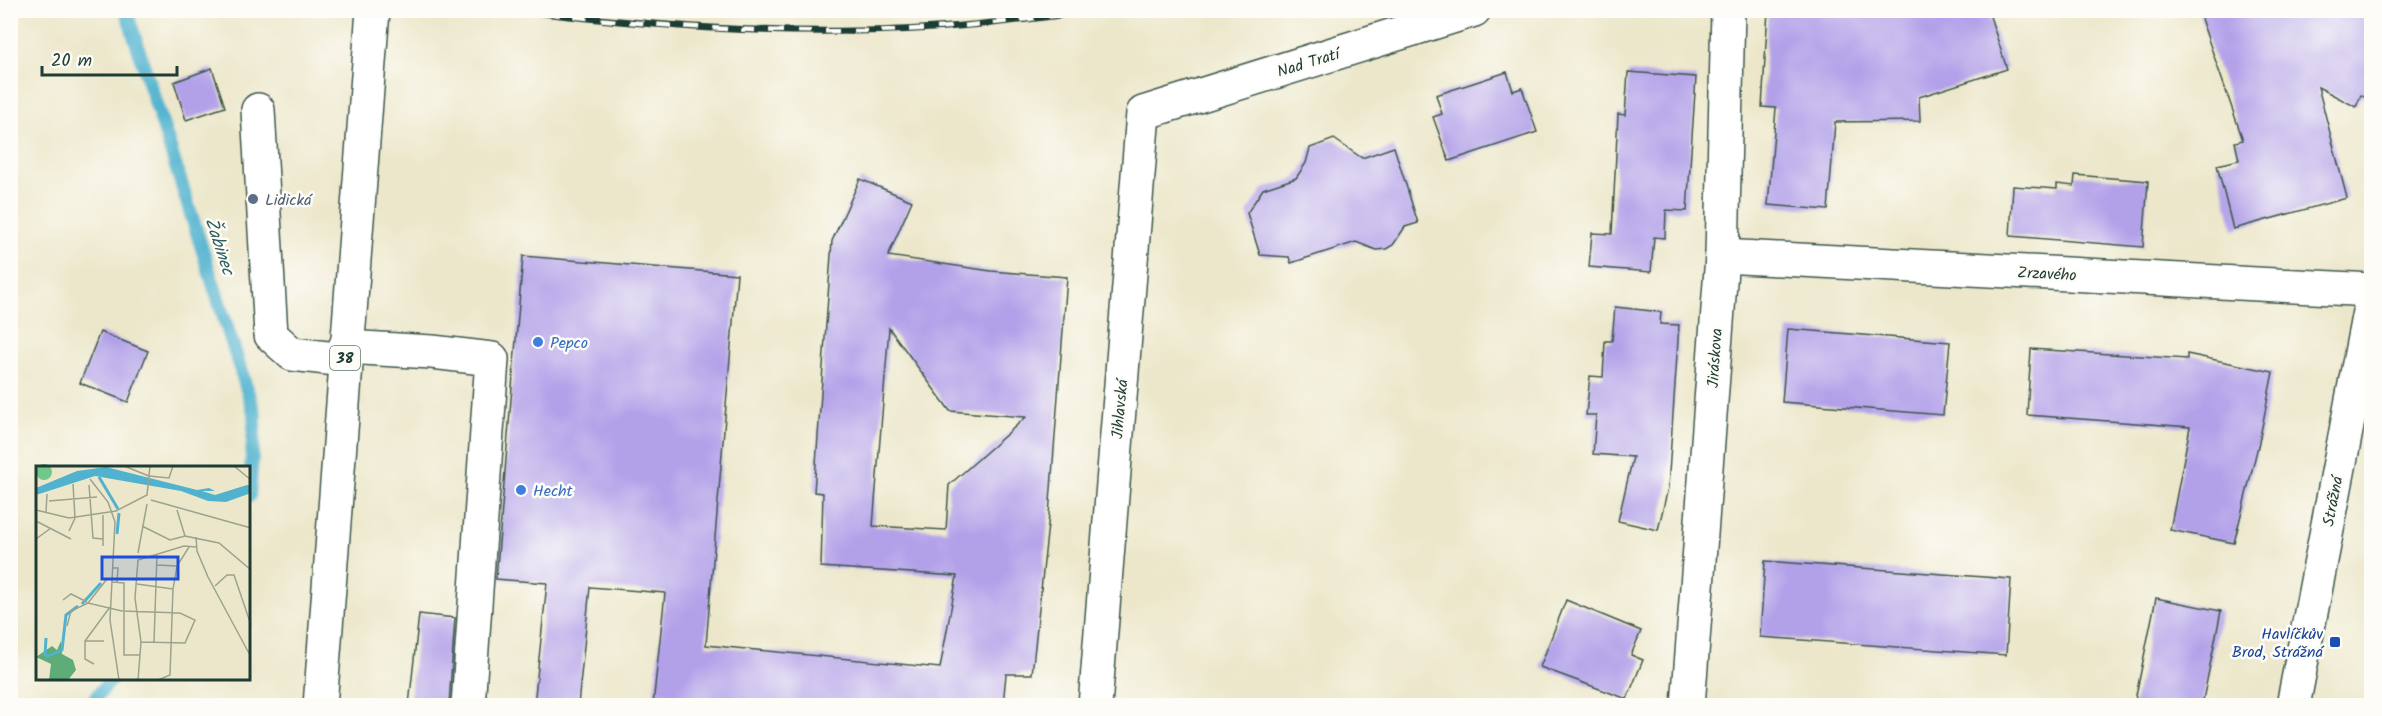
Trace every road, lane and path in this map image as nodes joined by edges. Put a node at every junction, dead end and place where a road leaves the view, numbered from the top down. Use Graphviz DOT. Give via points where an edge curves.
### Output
graph roads {
  1 [pos="372,10"];
  2 [pos="1474,10"];
  3 [pos="1728,10"];
  4 [pos="258,110"];
  5 [pos="1143,113"];
  6 [pos="1722,256"];
  7 [pos="2372,290"];
  8 [pos="2372,296"];
  9 [pos="345,354"];
  10 [pos="320,705"];
  11 [pos="468,705"];
  12 [pos="1095,705"];
  13 [pos="1688,705"];
  14 [pos="2293,705"];
  1 -- 9 [label="street, 38"];
  2 -- 5 [label="street, Nad Tratí"];
  3 -- 6 [label="street, Jiráskova"];
  4 -- 9 [label="street" via="271,336 292,354"];
  5 -- 12 [label="street, Jihlavská"];
  6 -- 7 [label="street, Zrzavého"];
  6 -- 13 [label="street, Jiráskova"];
  8 -- 14 [label="street, Strážná"];
  9 -- 10 [label="street, 38"];
  9 -- 11 [label="street" via="432,352 492,359"];
}
